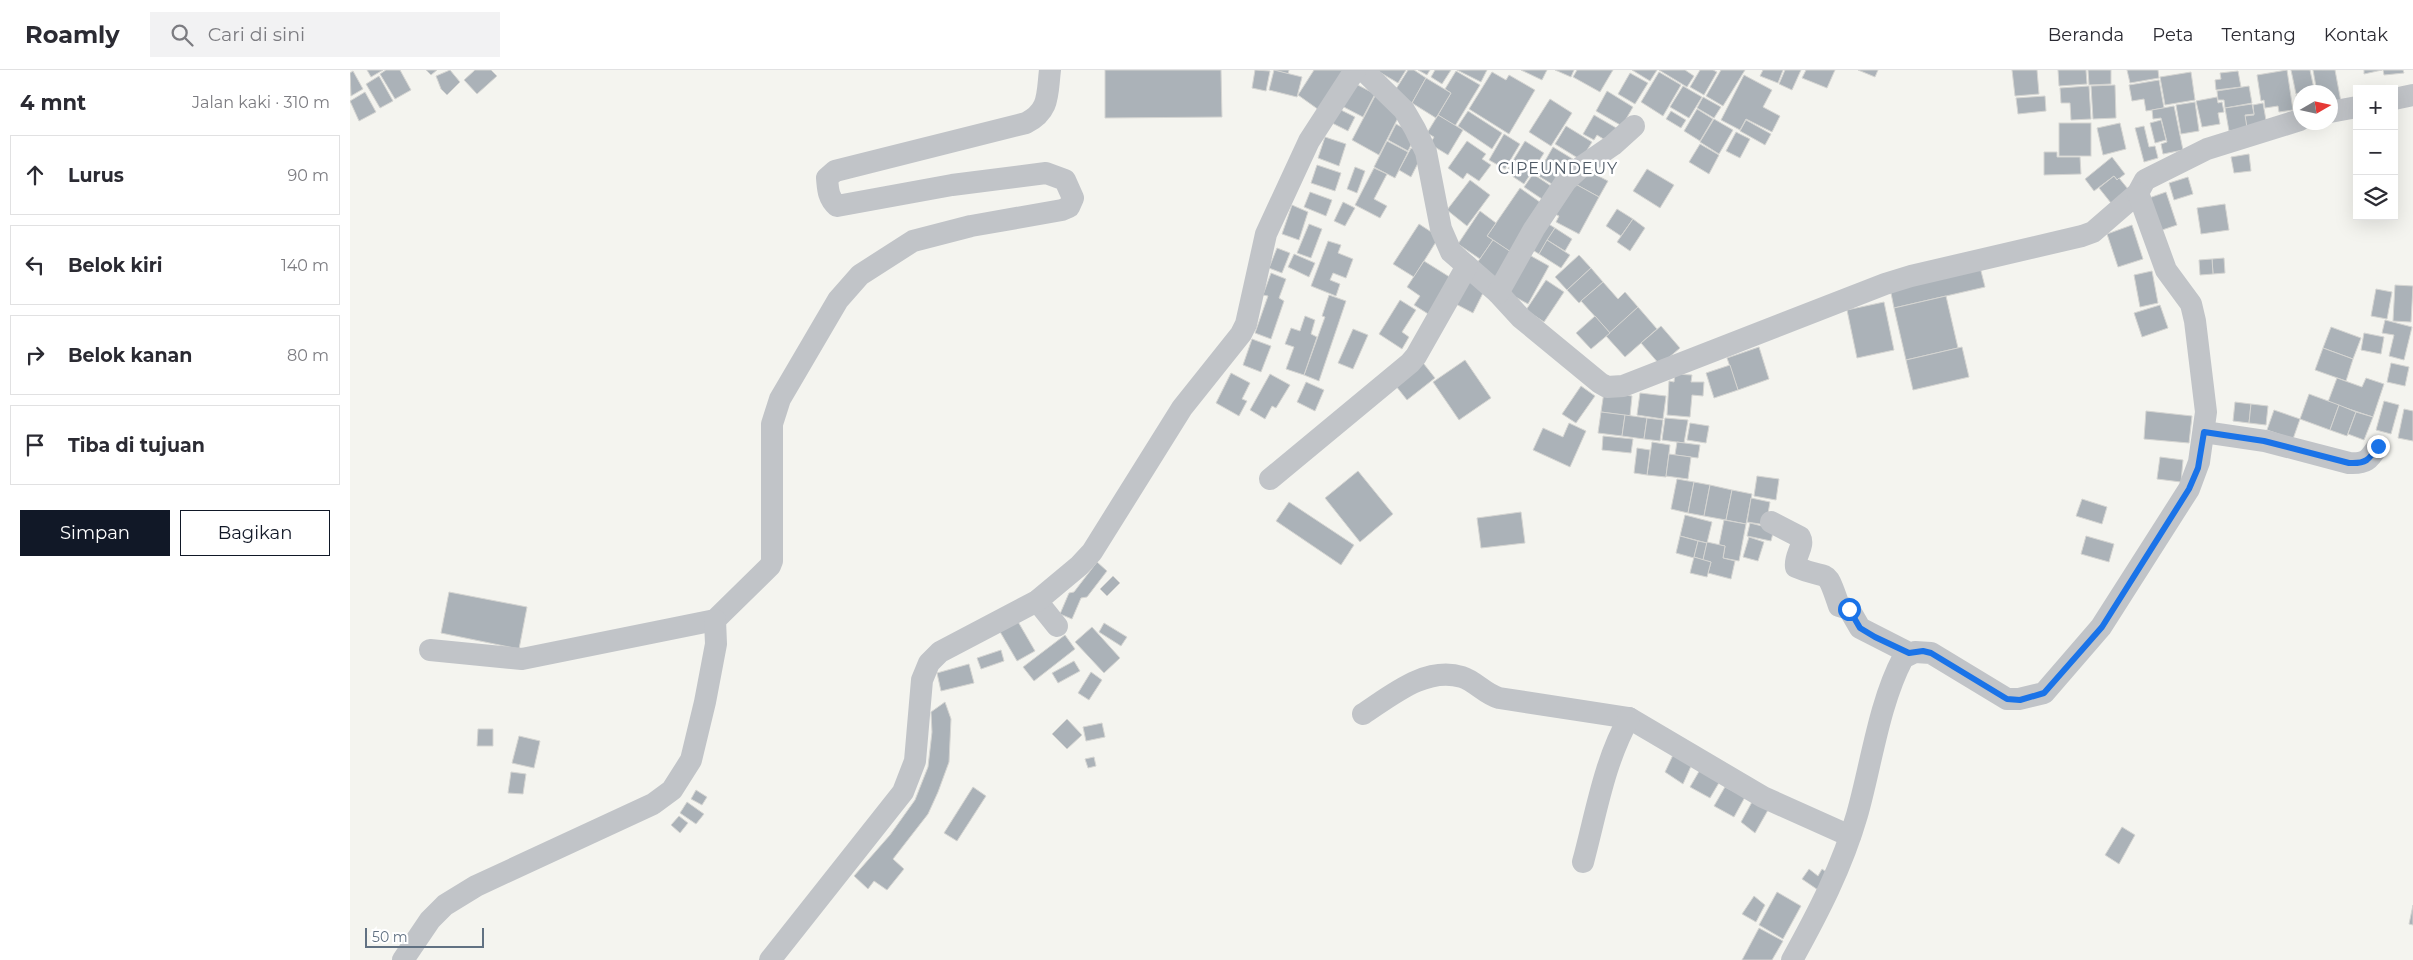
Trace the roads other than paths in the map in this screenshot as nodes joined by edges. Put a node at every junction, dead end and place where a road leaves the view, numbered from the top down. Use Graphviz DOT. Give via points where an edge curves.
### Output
graph roads {
  1 [pos="1050,70"];
  2 [pos="1355,70"];
  3 [pos="1363,70"];
  4 [pos="2413,94"];
  5 [pos="2398,98"];
  6 [pos="2353,108"];
  7 [pos="2338,111"];
  8 [pos="2293,122"];
  9 [pos="1634,126"];
  10 [pos="2138,193"];
  11 [pos="1467,266"];
  12 [pos="1498,293"];
  13 [pos="2204,432"];
  14 [pos="2378,446"];
  15 [pos="1270,479"];
  16 [pos="1771,522"];
  17 [pos="1037,601"];
  18 [pos="715,620"];
  19 [pos="1057,626"];
  20 [pos="430,650"];
  21 [pos="1909,653"];
  22 [pos="1364,714"];
  23 [pos="1629,718"];
  24 [pos="1850,836"];
  25 [pos="1583,862"];
  26 [pos="403,960"];
  27 [pos="770,960"];
  28 [pos="1792,960"];
  1 -- 18 [label="street" via="1044,109 1038,117 835,171 827,178 828,193 837,206 952,185 1046,173 1065,180 1073,198 1069,207 1062,210 971,226 912,242 860,275 838,300 780,399 772,424 772,561"];
  2 -- 17 [label="street" via="1309,141 1266,234 1246,324 1182,408 1092,552"];
  3 -- 11 [label="street" via="1404,110 1415,129 1426,152 1446,244"];
  4 -- 5 [label="street"];
  6 -- 7 [label="street"];
  8 -- 10 [label="street" via="2207,149 2145,180"];
  9 -- 12 [label="street" via="1566,181"];
  10 -- 12 [label="street" via="2093,232 1885,284 1623,386 1607,387 1600,383 1521,318"];
  10 -- 13 [label="street" via="2166,270 2191,304 2206,412"];
  11 -- 12 [label="street"];
  11 -- 15 [label="street" via="1410,363"];
  13 -- 14 [label="street" via="2264,441 2349,463 2369,461"];
  13 -- 21 [label="street" via="2198,468 2189,489 2102,627 2044,693 2007,699 1931,653"];
  16 -- 21 [label="street" via="1800,537 1802,542 1795,560 1796,567 1826,575 1839,606 1849,609 1860,628"];
  17 -- 19 [label="street"];
  17 -- 27 [label="street" via="940,652 930,663 922,680 914,761 903,792"];
  18 -- 20 [label="street" via="522,659"];
  18 -- 26 [label="street" via="716,644 691,760 672,790 654,804 476,886 430,920"];
  21 -- 24 [label="street" via="1899,667 1892,688"];
  22 -- 23 [label="street" via="1413,683 1445,674 1464,678 1499,698"];
  23 -- 24 [label="street" via="1763,797"];
  23 -- 25 [label="street" via="1608,767"];
  24 -- 28 [label="street" via="1830,890"];
}
